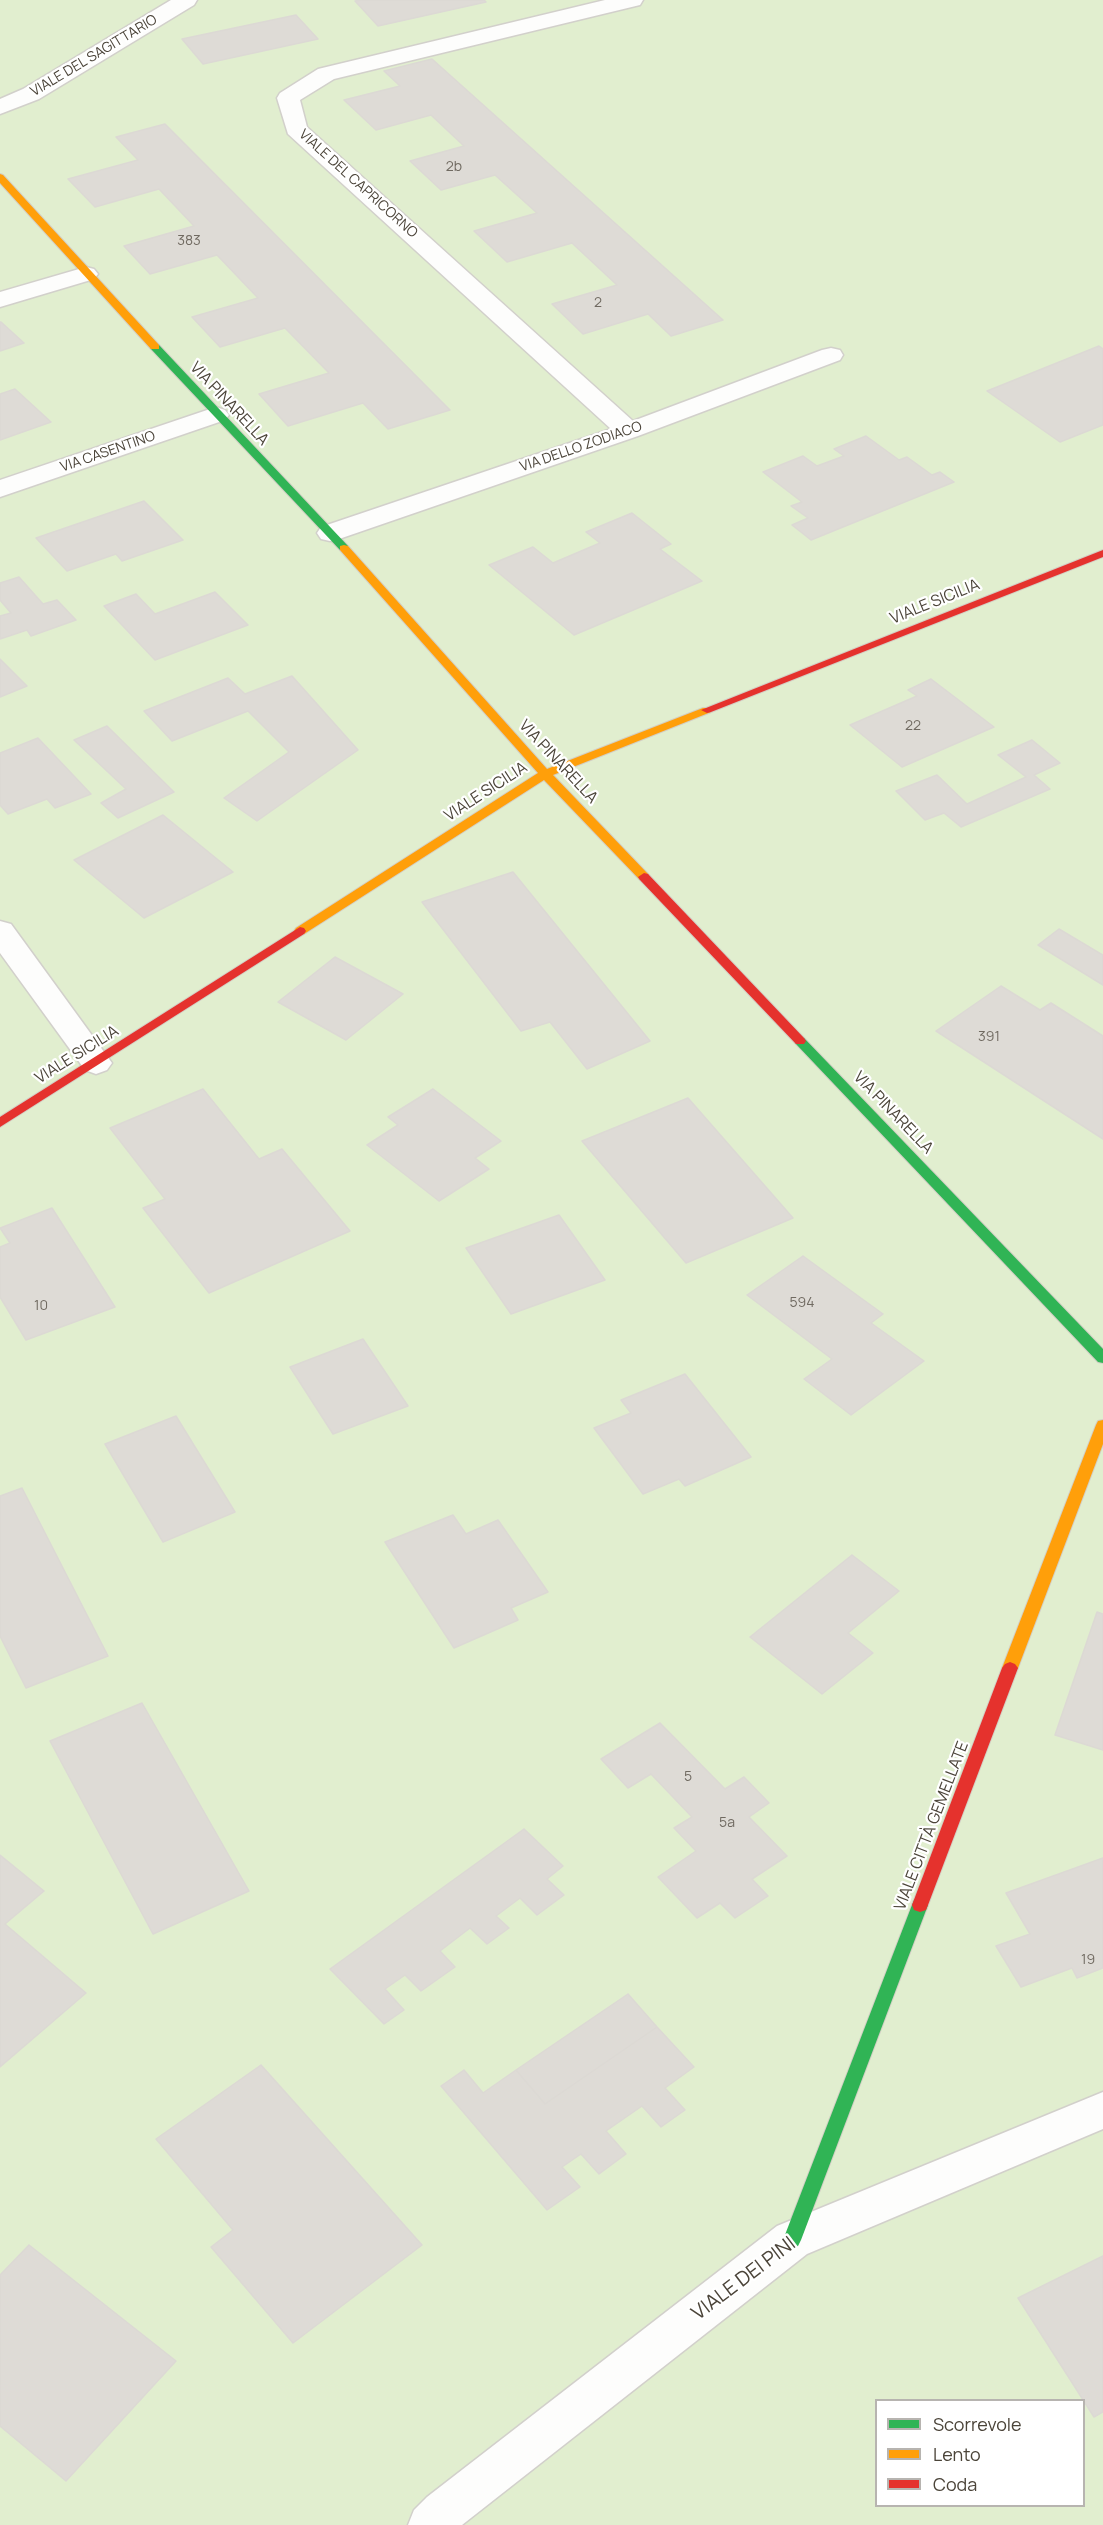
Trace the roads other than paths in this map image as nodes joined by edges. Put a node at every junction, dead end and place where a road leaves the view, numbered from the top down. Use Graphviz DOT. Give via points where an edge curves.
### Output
graph roads {
  1 [pos="186,0"];
  2 [pos="632,0"];
  3 [pos="0,107"];
  4 [pos="0,177"];
  5 [pos="87,274"];
  6 [pos="0,300"];
  7 [pos="831,355"];
  8 [pos="216,415"];
  9 [pos="629,431"];
  10 [pos="0,489"];
  11 [pos="330,533"];
  12 [pos="1103,553"];
  13 [pos="545,774"];
  14 [pos="0,931"];
  15 [pos="96,1063"];
  16 [pos="0,1123"];
  17 [pos="1103,1358"];
  18 [pos="1103,1425"];
  19 [pos="1103,2110"];
  20 [pos="792,2240"];
  21 [pos="430,2525"];
  1 -- 3 [label="street, VIALE DEL SAGITTARIO" via="31,94"];
  2 -- 9 [label="street, VIALE DEL CAPRICORNO" via="326,74 288,98 296,129"];
  4 -- 5 [label="street, VIA PINARELLA"];
  5 -- 6 [label="street"];
  5 -- 8 [label="street, VIA PINARELLA"];
  7 -- 9 [label="street, VIA DELLO ZODIACO"];
  8 -- 10 [label="street, VIA CASENTINO"];
  8 -- 11 [label="street, VIA PINARELLA"];
  9 -- 11 [label="street, VIA DELLO ZODIACO"];
  11 -- 13 [label="street, VIA PINARELLA"];
  12 -- 13 [label="street, VIALE SICILIA"];
  13 -- 15 [label="street, VIALE SICILIA"];
  13 -- 17 [label="street, VIA PINARELLA"];
  14 -- 15 [label="street"];
  15 -- 16 [label="street, VIALE SICILIA"];
  18 -- 20 [label="street, VIALE CITTÀ GEMELLATE"];
  19 -- 20 [label="street, VIALE DEI PINI"];
  20 -- 21 [label="street, VIALE DEI PINI"];
}
